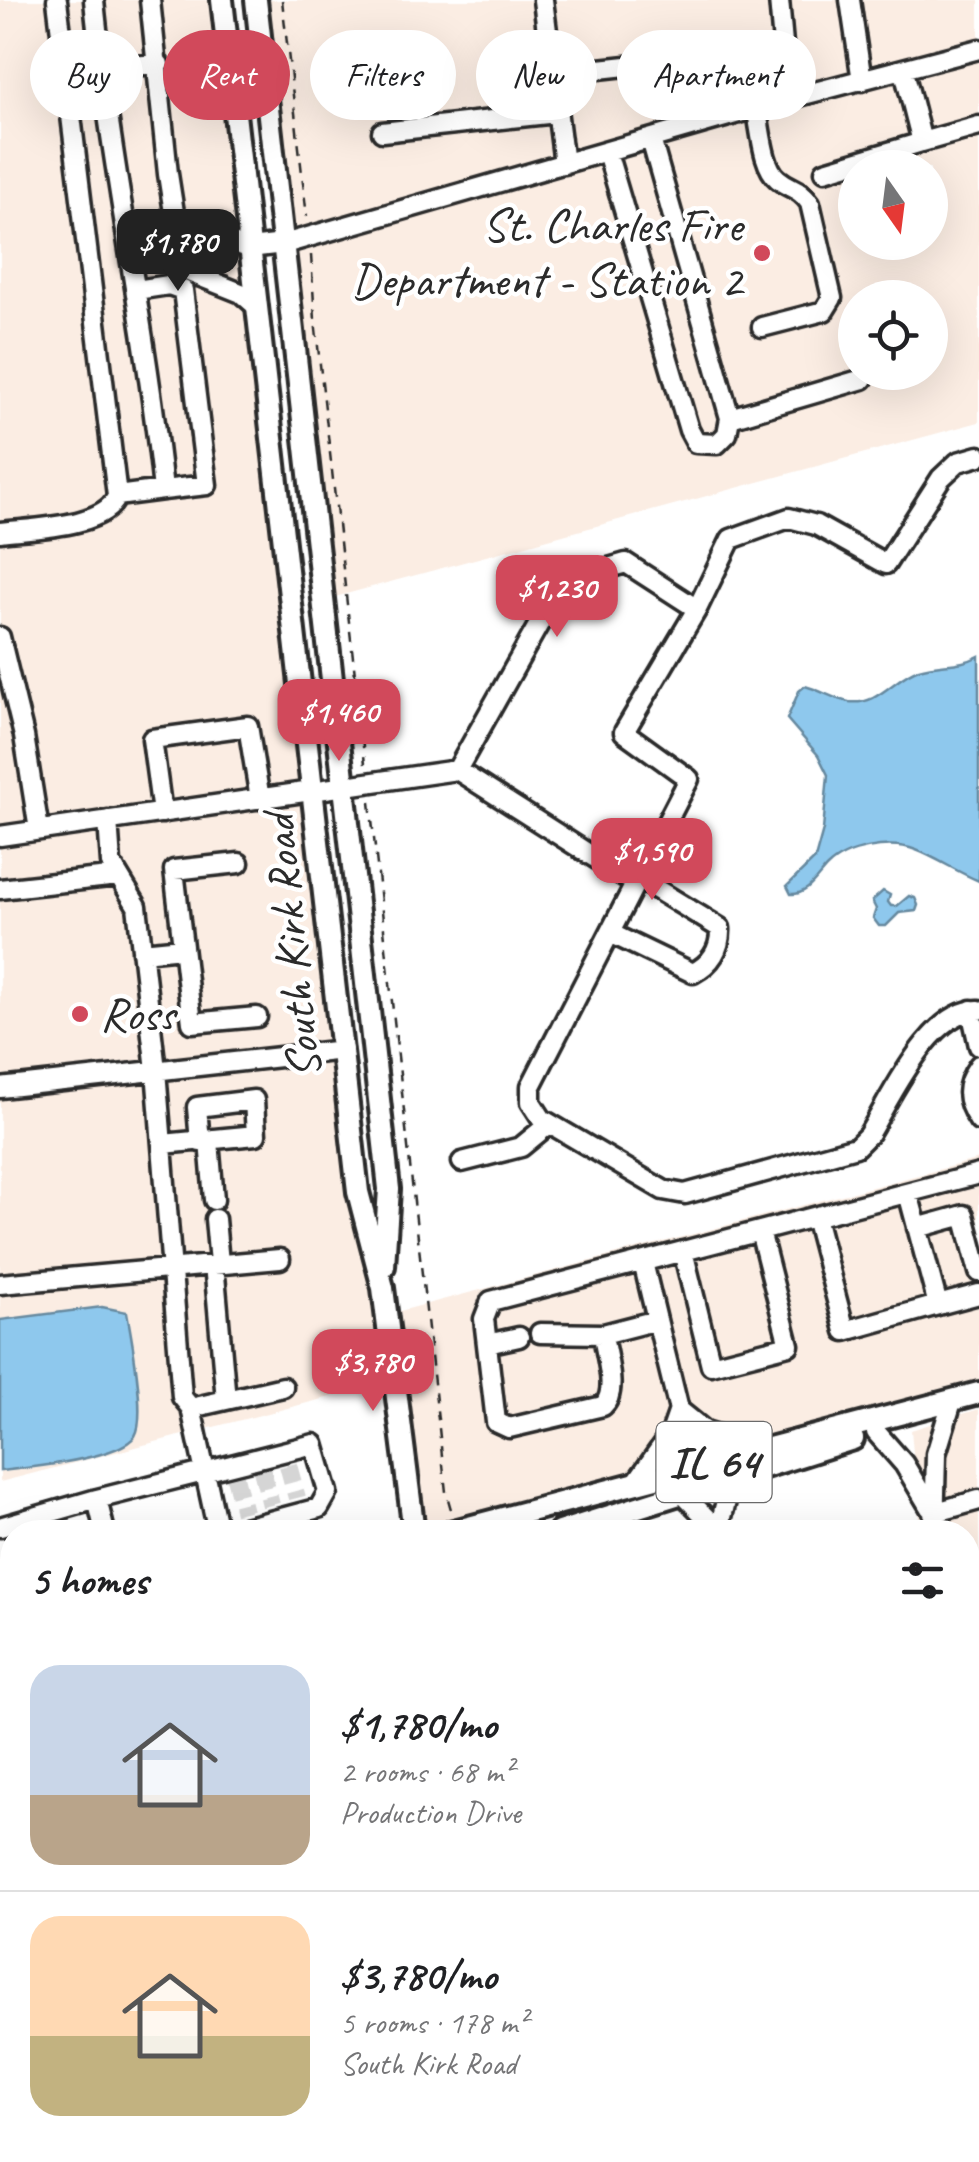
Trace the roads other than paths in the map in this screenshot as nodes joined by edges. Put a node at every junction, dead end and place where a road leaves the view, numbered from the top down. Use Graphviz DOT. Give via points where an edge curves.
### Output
graph roads {
  1 [pos="56,0"];
  2 [pos="94,0"];
  3 [pos="150,0"];
  4 [pos="222,0"];
  5 [pos="256,0"];
  6 [pos="543,0"];
  7 [pos="780,0"];
  8 [pos="850,0"];
  9 [pos="97,30"];
  10 [pos="547,30"];
  11 [pos="781,30"];
  12 [pos="979,50"];
  13 [pos="159,64"];
  14 [pos="143,65"];
  15 [pos="904,71"];
  16 [pos="862,82"];
  17 [pos="816,93"];
  18 [pos="109,120"];
  19 [pos="488,120"];
  20 [pos="559,120"];
  21 [pos="715,120"];
  22 [pos="759,120"];
  23 [pos="979,126"];
  24 [pos="382,132"];
  25 [pos="650,139"];
  26 [pos="922,142"];
  27 [pos="607,152"];
  28 [pos="564,164"];
  29 [pos="825,171"];
  30 [pos="177,226"];
  31 [pos="284,244"];
  32 [pos="250,248"];
  33 [pos="136,290"];
  34 [pos="256,306"];
  35 [pos="762,327"];
  36 [pos="838,387"];
  37 [pos="730,418"];
  38 [pos="979,456"];
  39 [pos="164,490"];
  40 [pos="117,496"];
  41 [pos="0,532"];
  42 [pos="696,609"];
  43 [pos="0,637"];
  44 [pos="457,770"];
  45 [pos="346,787"];
  46 [pos="315,792"];
  47 [pos="260,799"];
  48 [pos="162,813"];
  49 [pos="108,820"];
  50 [pos="39,830"];
  51 [pos="0,836"];
  52 [pos="239,863"];
  53 [pos="118,876"];
  54 [pos="637,881"];
  55 [pos="0,889"];
  56 [pos="610,932"];
  57 [pos="182,948"];
  58 [pos="142,952"];
  59 [pos="975,1010"];
  60 [pos="257,1017"];
  61 [pos="979,1046"];
  62 [pos="342,1050"];
  63 [pos="979,1064"];
  64 [pos="156,1070"];
  65 [pos="0,1088"];
  66 [pos="979,1121"];
  67 [pos="549,1124"];
  68 [pos="162,1144"];
  69 [pos="462,1162"];
  70 [pos="979,1174"];
  71 [pos="908,1193"];
  72 [pos="814,1217"];
  73 [pos="917,1228"];
  74 [pos="760,1231"];
  75 [pos="683,1251"];
  76 [pos="280,1259"];
  77 [pos="643,1262"];
  78 [pos="216,1264"];
  79 [pos="174,1267"];
  80 [pos="979,1272"];
  81 [pos="0,1284"];
  82 [pos="383,1288"];
  83 [pos="979,1294"];
  84 [pos="938,1305"];
  85 [pos="657,1320"];
  86 [pos="540,1333"];
  87 [pos="603,1334"];
  88 [pos="519,1337"];
  89 [pos="487,1344"];
  90 [pos="283,1387"];
  91 [pos="979,1396"];
  92 [pos="226,1400"];
  93 [pos="191,1408"];
  94 [pos="950,1408"];
  95 [pos="679,1410"];
  96 [pos="876,1432"];
  97 [pos="764,1449"];
  98 [pos="204,1472"];
  99 [pos="732,1477"];
  100 [pos="635,1484"];
  101 [pos="682,1494"];
  102 [pos="97,1499"];
  103 [pos="979,1500"];
  104 [pos="933,1512"];
  105 [pos="24,1520"];
  106 [pos="102,1520"];
  107 [pos="215,1520"];
  108 [pos="245,1520"];
  109 [pos="412,1520"];
  110 [pos="496,1520"];
  111 [pos="598,1520"];
  112 [pos="708,1520"];
  113 [pos="722,1520"];
  114 [pos="933,1520"];
  1 -- 40 [label="street"];
  2 -- 9 [label="street"];
  3 -- 13 [label="street"];
  4 -- 32 [label="main road, South Kirk Road"];
  5 -- 31 [label="main road, South Kirk Road"];
  6 -- 10 [label="street"];
  7 -- 11 [label="street"];
  8 -- 16 [label="street"];
  12 -- 15 [label="street"];
  13 -- 14 [label="street"];
  13 -- 30 [label="street"];
  15 -- 16 [label="street"];
  15 -- 26 [label="street"];
  16 -- 17 [label="street"];
  18 -- 33 [label="street"];
  19 -- 24 [label="street"];
  20 -- 28 [label="street"];
  21 -- 25 [label="street"];
  22 -- 35 [label="street" via="771,170 810,203 832,298 824,312"];
  23 -- 26 [label="street"];
  25 -- 27 [label="street"];
  25 -- 37 [label="street"];
  26 -- 29 [label="street"];
  27 -- 28 [label="street"];
  27 -- 37 [label="street" via="689,430 696,443 717,444"];
  28 -- 31 [label="street"];
  30 -- 32 [label="street"];
  30 -- 34 [label="street" via="190,273"];
  31 -- 32 [label="street"];
  31 -- 45 [label="main road, South Kirk Road"];
  32 -- 34 [label="main road, South Kirk Road"];
  33 -- 39 [label="street"];
  33 -- 39 [label="street" via="183,290 207,484"];
  34 -- 46 [label="main road, South Kirk Road"];
  36 -- 37 [label="street"];
  38 -- 42 [label="street" via="958,462 941,478 886,564 816,525 789,518 731,539"];
  39 -- 40 [label="street"];
  40 -- 41 [label="street" via="108,510 86,521"];
  42 -- 44 [label="street" via="626,563 563,581"];
  42 -- 54 [label="street" via="624,732 690,779"];
  43 -- 50 [label="street"];
  44 -- 45 [label="street"];
  44 -- 54 [label="street"];
  45 -- 46 [label="street"];
  45 -- 82 [label="main road, South Kirk Road" via="388,1189"];
  46 -- 47 [label="street"];
  46 -- 62 [label="main road, South Kirk Road"];
  47 -- 48 [label="street"];
  47 -- 48 [label="street" via="248,726 152,739"];
  48 -- 49 [label="street"];
  49 -- 50 [label="street"];
  49 -- 53 [label="street"];
  50 -- 51 [label="street"];
  52 -- 57 [label="street" via="174,870"];
  53 -- 55 [label="street"];
  53 -- 58 [label="street" via="137,906"];
  54 -- 56 [label="street"];
  54 -- 56 [label="street" via="720,928 720,941 706,966 693,972"];
  56 -- 67 [label="street" via="531,1086 531,1102"];
  57 -- 58 [label="street"];
  57 -- 60 [label="street" via="192,1023"];
  58 -- 64 [label="street"];
  59 -- 61 [label="street"];
  59 -- 67 [label="street" via="932,1031 856,1147 684,1194 663,1190"];
  62 -- 64 [label="street"];
  62 -- 82 [label="main road, South Kirk Road" via="358,1192"];
  63 -- 66 [label="street" via="966,1097"];
  64 -- 65 [label="street"];
  64 -- 68 [label="street"];
  67 -- 69 [label="street" via="521,1147"];
  68 -- 78 [label="street" via="204,1141"];
  68 -- 79 [label="street"];
  70 -- 71 [label="street"];
  71 -- 72 [label="street"];
  71 -- 73 [label="street"];
  72 -- 74 [label="street"];
  72 -- 84 [label="street" via="845,1330"];
  73 -- 80 [label="street" via="964,1215"];
  73 -- 84 [label="street"];
  74 -- 75 [label="street"];
  74 -- 75 [label="street" via="789,1346 711,1365"];
  75 -- 77 [label="street"];
  76 -- 78 [label="street"];
  77 -- 85 [label="street"];
  77 -- 89 [label="street" via="490,1301"];
  78 -- 79 [label="street"];
  78 -- 92 [label="street"];
  79 -- 81 [label="street"];
  79 -- 93 [label="street" via="182,1397"];
  82 -- 109 [label="main road, South Kirk Road"];
  83 -- 84 [label="street"];
  85 -- 87 [label="street"];
  85 -- 95 [label="street"];
  86 -- 87 [label="street"];
  87 -- 89 [label="street" via="610,1400 509,1428 496,1422"];
  88 -- 89 [label="street"];
  90 -- 92 [label="street"];
  91 -- 94 [label="main road, IL 64"];
  91 -- 97 [label="main road, IL 64"];
  92 -- 93 [label="street"];
  93 -- 98 [label="street"];
  94 -- 96 [label="main road, IL 64"];
  94 -- 104 [label="street" via="936,1454"];
  95 -- 97 [label="street" via="704,1430"];
  95 -- 100 [label="street"];
  96 -- 99 [label="main road, IL 64"];
  96 -- 104 [label="street" via="920,1485"];
  97 -- 100 [label="main road, IL 64"];
  98 -- 102 [label="street"];
  98 -- 107 [label="street"];
  98 -- 108 [label="street" via="287,1458 314,1444 328,1492 318,1508 299,1506"];
  99 -- 101 [label="main road, IL 64"];
  99 -- 113 [label="street"];
  100 -- 110 [label="main road, IL 64"];
  101 -- 111 [label="main road, IL 64"];
  101 -- 112 [label="street"];
  102 -- 105 [label="street"];
  102 -- 106 [label="street"];
  103 -- 104 [label="street"];
  104 -- 114 [label="street"];
}
